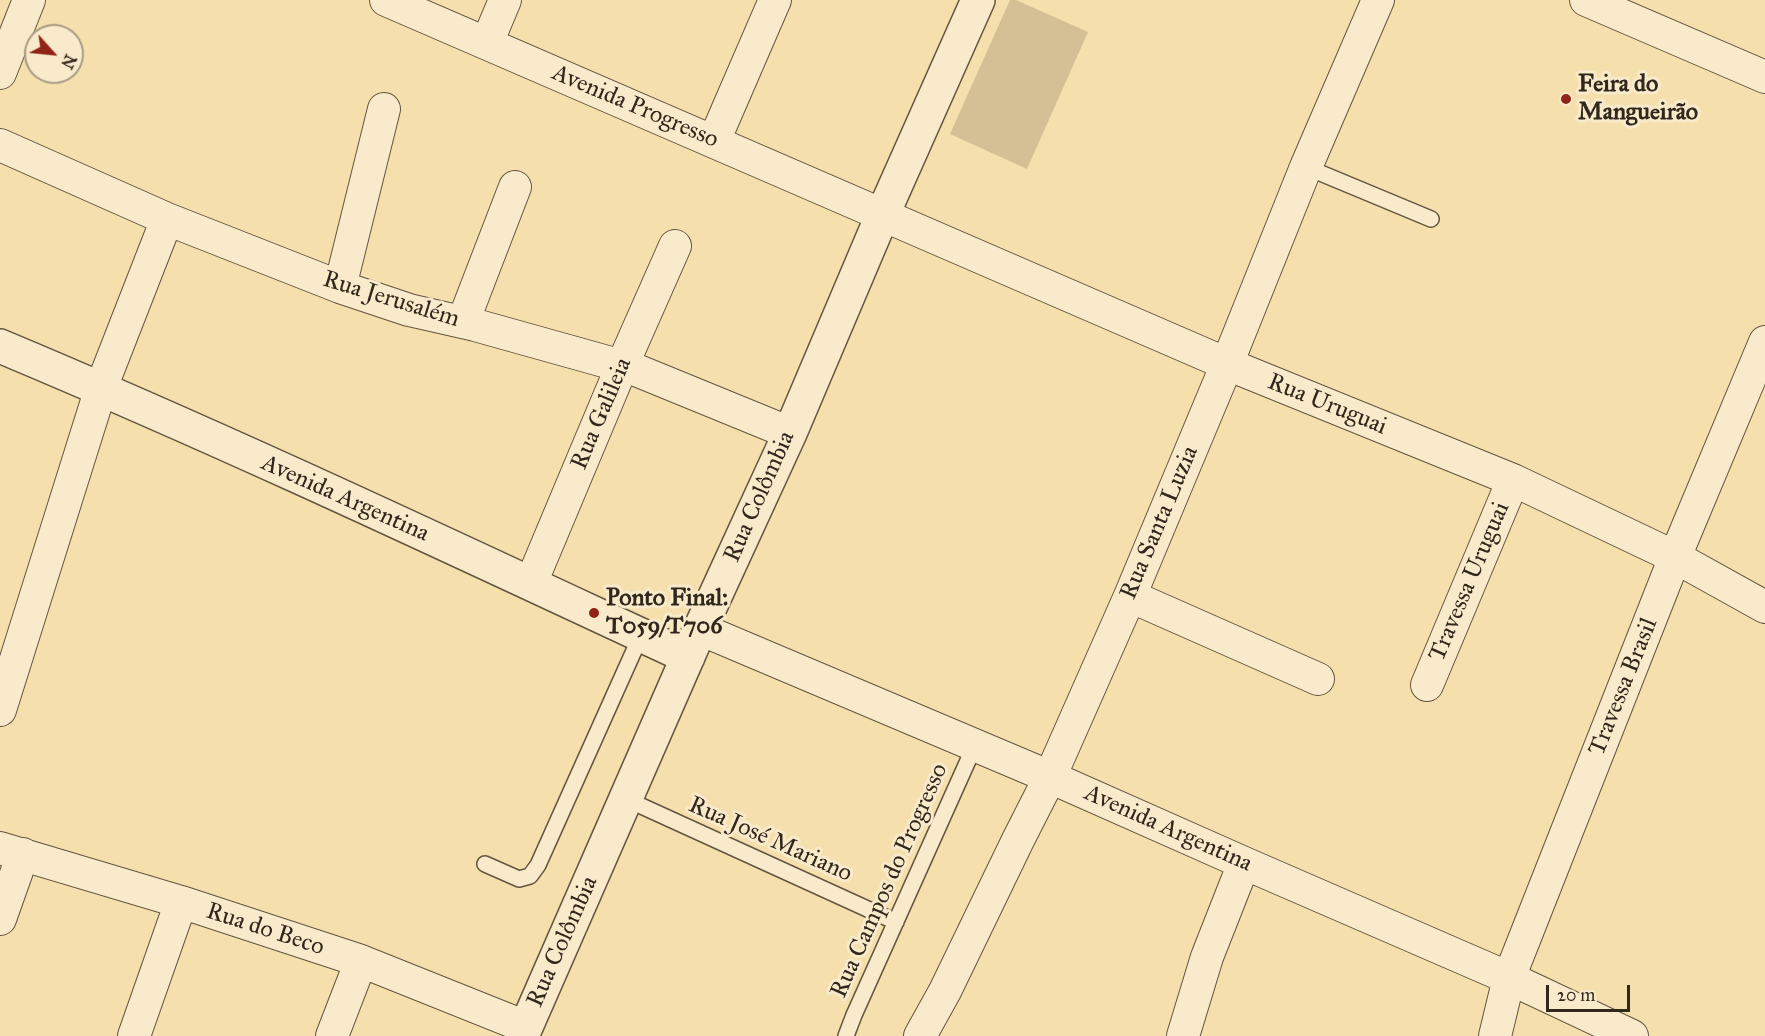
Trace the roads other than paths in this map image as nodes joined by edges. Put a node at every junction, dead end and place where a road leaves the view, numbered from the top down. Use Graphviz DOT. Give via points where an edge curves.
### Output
graph roads {
  1 [pos="29,0"];
  2 [pos="386,0"];
  3 [pos="505,0"];
  4 [pos="775,0"];
  5 [pos="978,0"];
  6 [pos="1378,0"];
  7 [pos="1586,0"];
  8 [pos="487,43"];
  9 [pos="1,68"];
  10 [pos="1765,77"];
  11 [pos="384,109"];
  12 [pos="714,141"];
  13 [pos="0,145"];
  14 [pos="1306,167"];
  15 [pos="515,187"];
  16 [pos="882,216"];
  17 [pos="167,219"];
  18 [pos="1431,219"];
  19 [pos="675,246"];
  20 [pos="340,287"];
  21 [pos="463,322"];
  22 [pos="1765,342"];
  23 [pos="0,346"];
  24 [pos="1227,364"];
  25 [pos="622,366"];
  26 [pos="101,388"];
  27 [pos="790,433"];
  28 [pos="1513,480"];
  29 [pos="1676,556"];
  30 [pos="531,583"];
  31 [pos="1130,596"];
  32 [pos="1765,607"];
  33 [pos="641,635"];
  34 [pos="694,643"];
  35 [pos="1318,679"];
  36 [pos="1427,685"];
  37 [pos="0,710"];
  38 [pos="975,745"];
  39 [pos="1050,777"];
  40 [pos="626,799"];
  41 [pos="12,851"];
  42 [pos="1244,863"];
  43 [pos="485,864"];
  44 [pos="181,902"];
  45 [pos="0,920"];
  46 [pos="896,922"];
  47 [pos="361,961"];
  48 [pos="1509,978"];
  49 [pos="524,1031"];
  50 [pos="134,1036"];
  51 [pos="332,1036"];
  52 [pos="846,1036"];
  53 [pos="920,1036"];
  54 [pos="1183,1036"];
  55 [pos="1495,1036"];
  56 [pos="1632,1036"];
  1 -- 9 [label="street"];
  2 -- 8 [label="street, Avenida Progresso"];
  3 -- 8 [label="street"];
  4 -- 12 [label="street"];
  5 -- 16 [label="street, Rua Colômbia"];
  6 -- 14 [label="street, Rua Santa Luzia"];
  7 -- 10 [label="street"];
  8 -- 12 [label="street, Avenida Progresso"];
  11 -- 20 [label="street"];
  12 -- 16 [label="street, Avenida Progresso"];
  13 -- 17 [label="street, Rua Jerusalém"];
  14 -- 18 [label="lane"];
  14 -- 24 [label="street, Rua Santa Luzia"];
  15 -- 21 [label="street"];
  16 -- 24 [label="street, Rua Uruguai"];
  16 -- 27 [label="street, Rua Colômbia"];
  17 -- 20 [label="street, Rua Jerusalém"];
  17 -- 26 [label="street"];
  19 -- 25 [label="street, Rua Galileia"];
  20 -- 21 [label="street, Rua Jerusalém" via="409,310"];
  21 -- 25 [label="street, Rua Jerusalém"];
  22 -- 29 [label="street, Travessa Brasil"];
  23 -- 26 [label="street, Avenida Argentina"];
  24 -- 28 [label="street, Rua Uruguai"];
  24 -- 31 [label="street, Rua Santa Luzia"];
  25 -- 27 [label="street, Rua Jerusalém"];
  25 -- 30 [label="street, Rua Galileia"];
  26 -- 30 [label="street, Avenida Argentina"];
  26 -- 37 [label="street"];
  27 -- 34 [label="street, Rua Colômbia"];
  28 -- 29 [label="street, Rua Uruguai"];
  28 -- 36 [label="street, Travessa Uruguai"];
  29 -- 32 [label="street, Rua Uruguai"];
  29 -- 48 [label="street, Travessa Brasil"];
  30 -- 33 [label="street, Avenida Argentina"];
  31 -- 35 [label="street"];
  31 -- 39 [label="street, Rua Santa Luzia"];
  33 -- 34 [label="street, Avenida Argentina"];
  33 -- 43 [label="lane" via="538,865 530,876 519,879"];
  34 -- 38 [label="street, Avenida Argentina"];
  34 -- 40 [label="street, Rua Colômbia"];
  38 -- 39 [label="street, Avenida Argentina"];
  38 -- 46 [label="lane, Rua Campos do Progresso"];
  39 -- 42 [label="street, Avenida Argentina"];
  39 -- 53 [label="street, Rua Santa Luzia"];
  40 -- 46 [label="lane, Rua José Mariano"];
  40 -- 49 [label="street, Rua Colômbia"];
  41 -- 44 [label="street, Rua do Beco"];
  41 -- 45 [label="street"];
  42 -- 48 [label="street, Avenida Argentina"];
  42 -- 54 [label="street" via="1207,957"];
  44 -- 47 [label="street, Rua do Beco"];
  44 -- 50 [label="street"];
  46 -- 52 [label="lane, Rua Campos do Progresso"];
  47 -- 49 [label="street, Rua do Beco"];
  47 -- 51 [label="street"];
  48 -- 55 [label="street, Travessa Brasil"];
  48 -- 56 [label="street, Avenida Argentina"];
}
